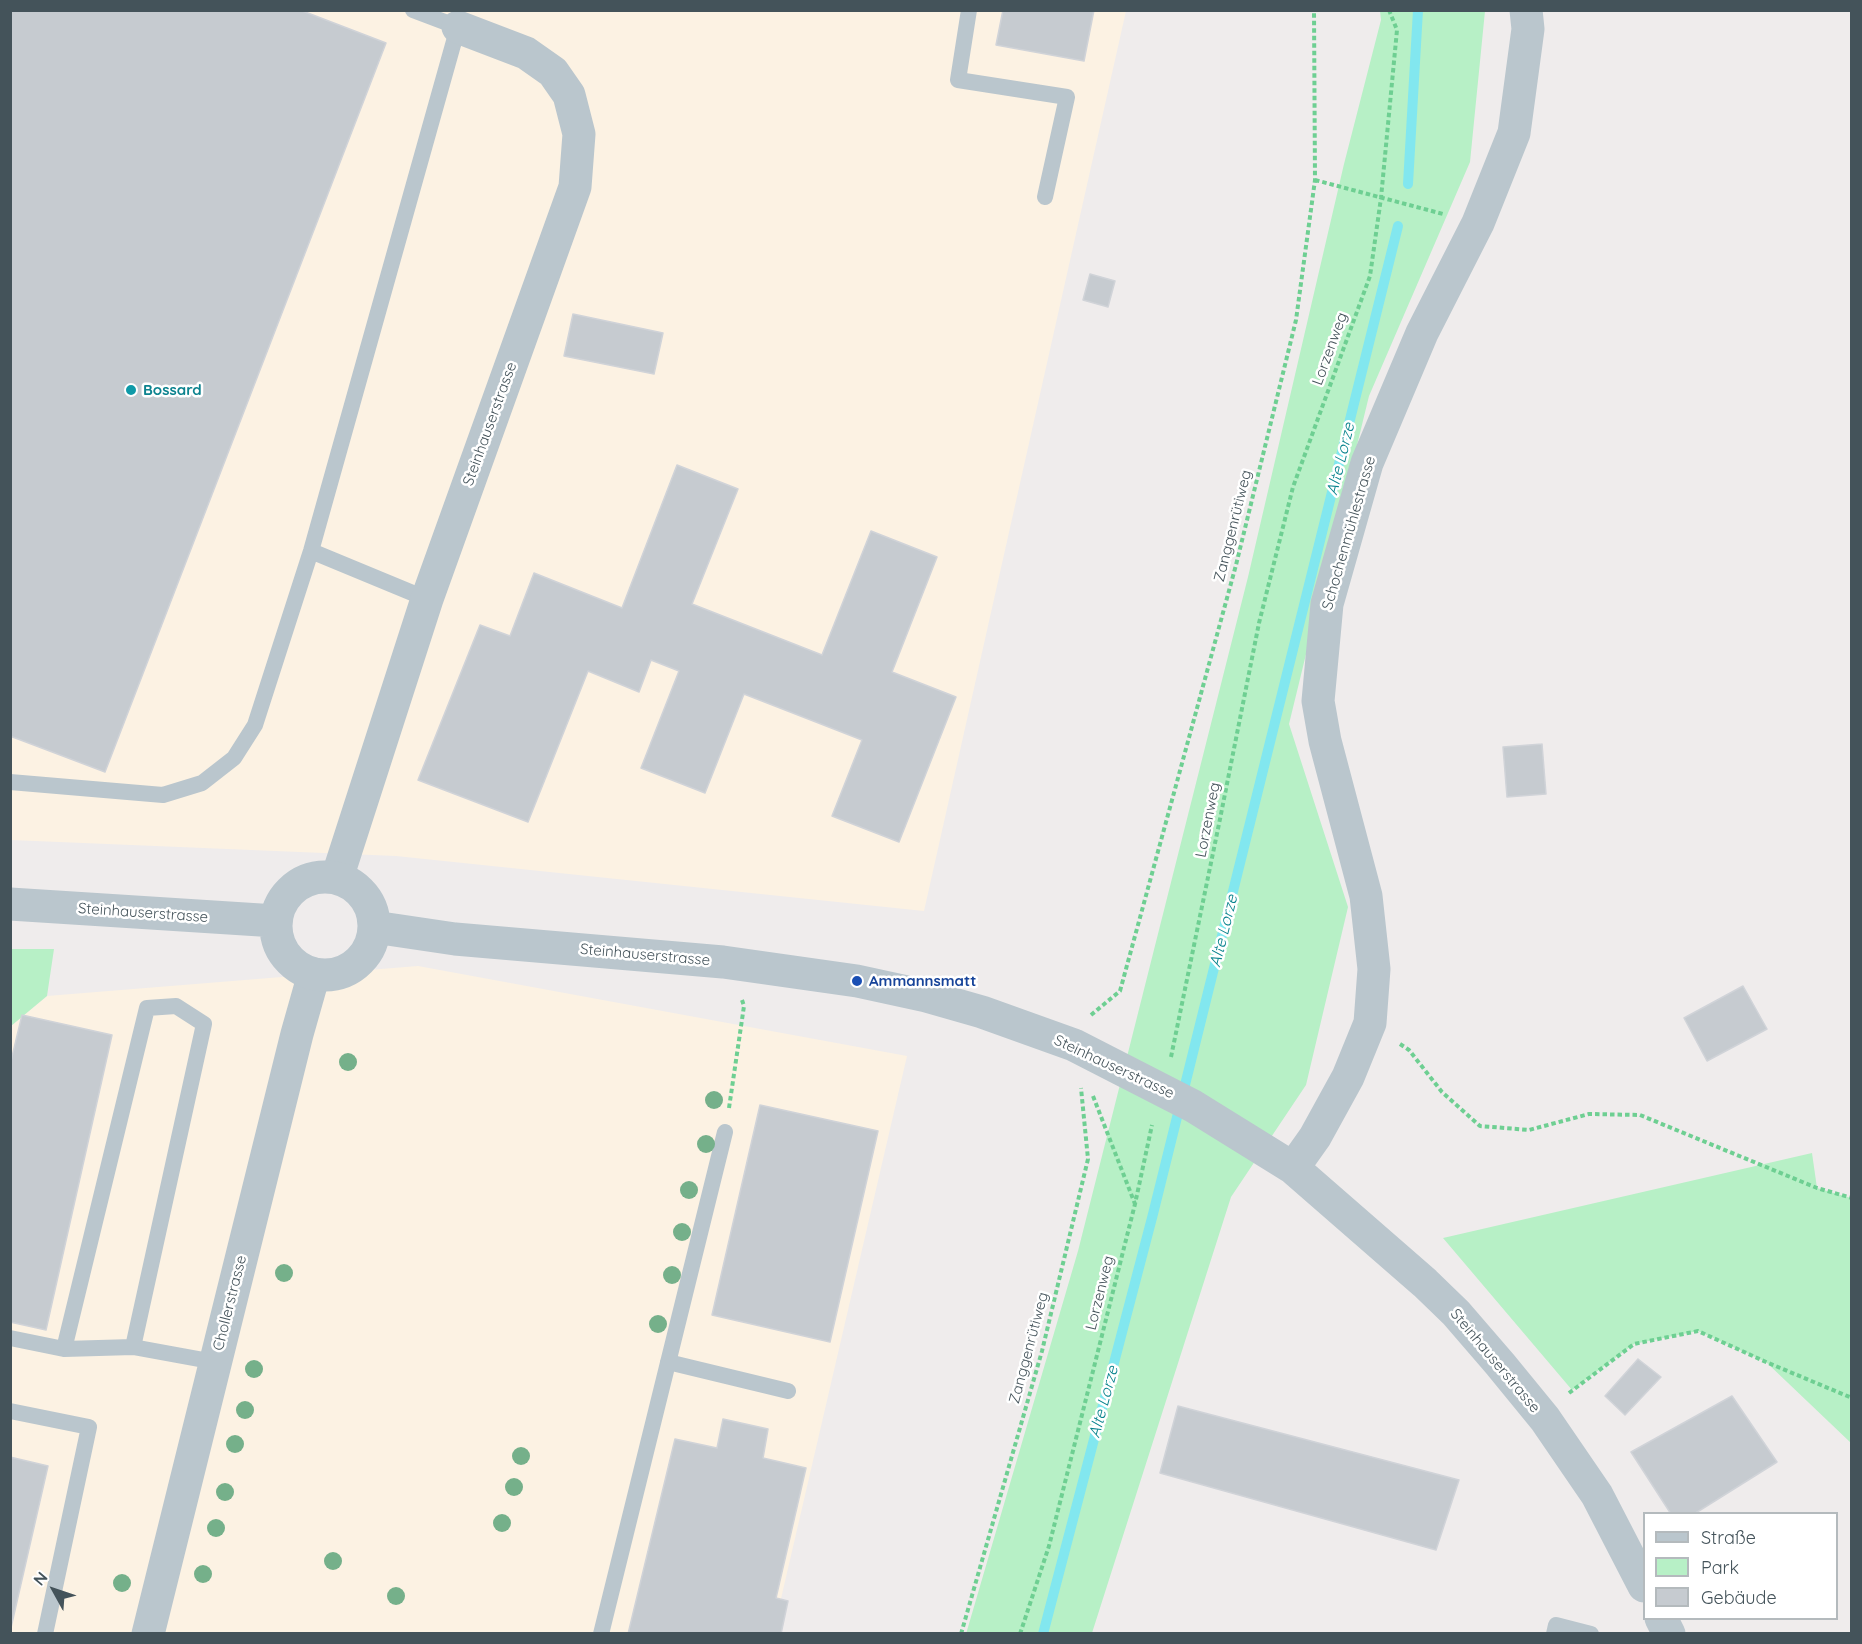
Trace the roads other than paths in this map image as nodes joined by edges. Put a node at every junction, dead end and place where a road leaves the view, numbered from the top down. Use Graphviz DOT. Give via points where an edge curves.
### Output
graph roads {
  1 [pos="413,10"];
  2 [pos="969,10"];
  3 [pos="1526,10"];
  4 [pos="458,27"];
  5 [pos="1045,197"];
  6 [pos="311,551"];
  7 [pos="427,599"];
  8 [pos="10,782"];
  9 [pos="337,878"];
  10 [pos="10,904"];
  11 [pos="276,921"];
  12 [pos="374,927"];
  13 [pos="314,974"];
  14 [pos="725,1132"];
  15 [pos="1293,1168"];
  16 [pos="10,1338"];
  17 [pos="133,1347"];
  18 [pos="64,1349"];
  19 [pos="215,1362"];
  20 [pos="668,1362"];
  21 [pos="788,1390"];
  22 [pos="10,1411"];
  23 [pos="1643,1584"];
  24 [pos="1662,1620"];
  25 [pos="45,1634"];
  26 [pos="148,1634"];
  27 [pos="601,1634"];
  28 [pos="1554,1634"];
  29 [pos="1591,1634"];
  30 [pos="1669,1634"];
  1 -- 4 [label="lane"];
  2 -- 5 [label="lane" via="958,80 1067,97"];
  3 -- 15 [label="street, Schochenmühlestrasse" via="1528,29 1514,133 1478,223 1422,333 1367,463 1327,604 1318,701 1324,741 1366,897 1374,969 1370,1023 1348,1077"];
  4 -- 6 [label="lane"];
  4 -- 7 [label="street, Steinhauserstrasse" via="526,53 553,72 569,95 579,134 575,187"];
  6 -- 7 [label="lane"];
  6 -- 8 [label="lane" via="255,724 234,758 202,783 163,795"];
  7 -- 9 [label="street, Steinhauserstrasse"];
  9 -- 11 [label="street" via="316,877 297,886 283,901"];
  9 -- 12 [label="street" via="364,896 372,911"];
  10 -- 11 [label="street, Steinhauserstrasse"];
  11 -- 13 [label="street" via="277,939 285,955"];
  12 -- 13 [label="street" via="366,955 351,968 333,975"];
  12 -- 15 [label="street, Steinhauserstrasse" via="455,939 723,962 857,981 1079,1033"];
  13 -- 19 [label="street, Chollerstrasse"];
  14 -- 20 [label="lane"];
  15 -- 23 [label="street, Steinhauserstrasse" via="1425,1283 1500,1364 1545,1419 1597,1495"];
  16 -- 18 [label="lane"];
  17 -- 18 [label="lane"];
  17 -- 18 [label="lane" via="204,1024 176,1006 147,1008"];
  17 -- 19 [label="lane"];
  19 -- 26 [label="street, Chollerstrasse"];
  20 -- 21 [label="lane"];
  20 -- 27 [label="lane"];
  22 -- 25 [label="lane" via="89,1426"];
  24 -- 30 [label="street"];
  28 -- 29 [label="lane" via="1556,1625"];
}
